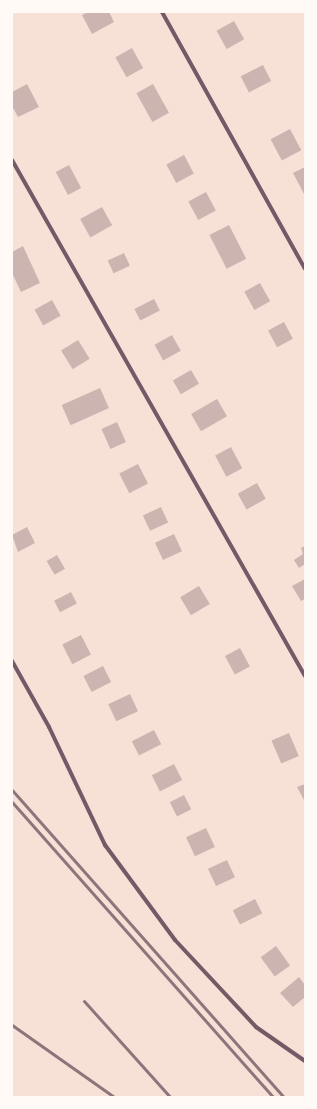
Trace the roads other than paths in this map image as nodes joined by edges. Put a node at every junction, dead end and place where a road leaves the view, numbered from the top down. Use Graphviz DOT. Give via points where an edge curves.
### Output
graph roads {
  1 [pos="162,12"];
  2 [pos="12,160"];
  3 [pos="305,269"];
  4 [pos="12,661"];
  5 [pos="305,676"];
  6 [pos="305,1061"];
  1 -- 3 [label="street"];
  2 -- 5 [label="street"];
  4 -- 6 [label="street" via="109,851 175,940 256,1027"];
}
